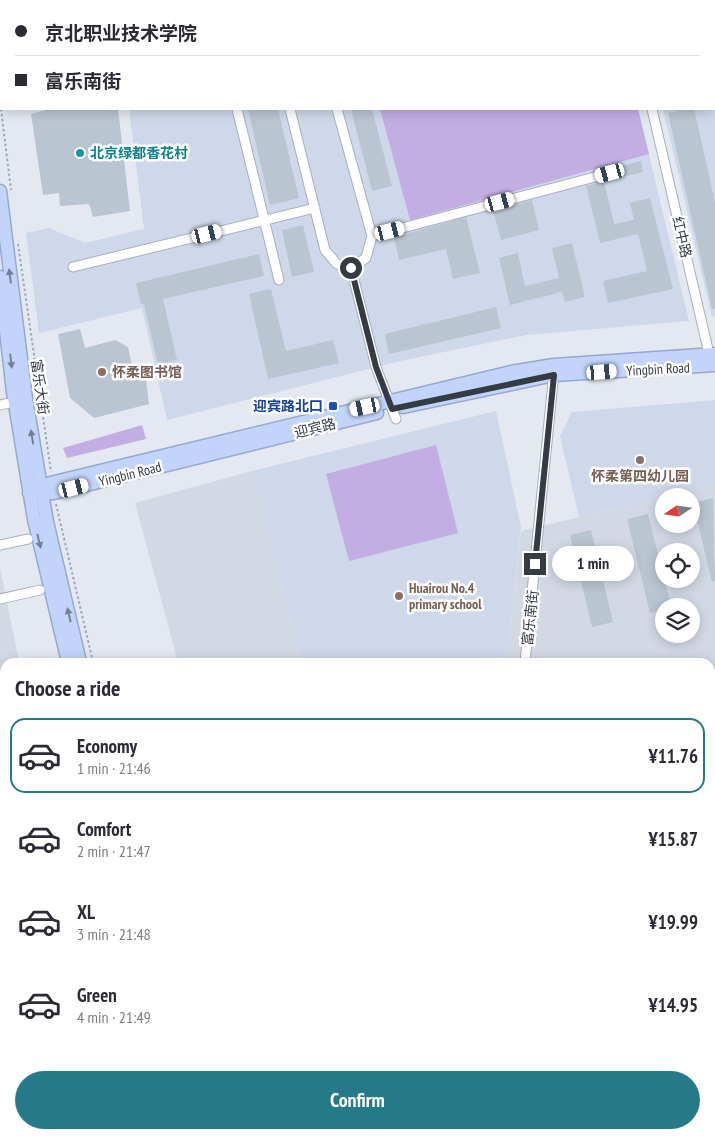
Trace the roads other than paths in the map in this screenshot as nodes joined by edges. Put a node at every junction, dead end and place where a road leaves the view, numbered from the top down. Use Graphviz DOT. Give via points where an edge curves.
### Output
graph roads {
  1 [pos="237,110"];
  2 [pos="290,110"];
  3 [pos="337,110"];
  4 [pos="652,110"];
  5 [pos="610,173"];
  6 [pos="3,191"];
  7 [pos="315,208"];
  8 [pos="264,220"];
  9 [pos="372,236"];
  10 [pos="73,267"];
  11 [pos="351,268"];
  12 [pos="0,278"];
  13 [pos="279,280"];
  14 [pos="713,360"];
  15 [pos="554,370"];
  16 [pos="21,400"];
  17 [pos="0,405"];
  18 [pos="392,410"];
  19 [pos="29,494"];
  20 [pos="51,495"];
  21 [pos="28,539"];
  22 [pos="0,545"];
  23 [pos="40,590"];
  24 [pos="0,599"];
  25 [pos="67,658"];
  26 [pos="79,658"];
  27 [pos="525,658"];
  1 -- 8 [label="street"];
  2 -- 7 [label="street"];
  3 -- 9 [label="street"];
  4 -- 14 [label="street, 红中路"];
  5 -- 9 [label="street"];
  16 -- 6 [label="main road, 富乐大街, one-way"];
  7 -- 8 [label="street"];
  7 -- 11 [label="street" via="325,250 337,264"];
  8 -- 10 [label="street"];
  8 -- 13 [label="street"];
  9 -- 11 [label="street" via="366,258"];
  11 -- 18 [label="street" via="376,367"];
  12 -- 16 [label="main road, 富乐大街, one-way"];
  14 -- 15 [label="main road, Yingbin Road"];
  15 -- 18 [label="main road, Yingbin Road" via="510,372"];
  15 -- 27 [label="street, 富乐南街"];
  16 -- 17 [label="street"];
  16 -- 19 [label="main road, 富乐大街"];
  20 -- 16 [label="main road, 富乐大街, one-way"];
  18 -- 20 [label="main road, Yingbin Road"];
  19 -- 20 [label="main road, Yingbin Road"];
  19 -- 25 [label="main road, 富乐大街, one-way"];
  26 -- 20 [label="main road, 富乐大街, one-way"];
  21 -- 22 [label="street"];
  23 -- 24 [label="street"];
}
